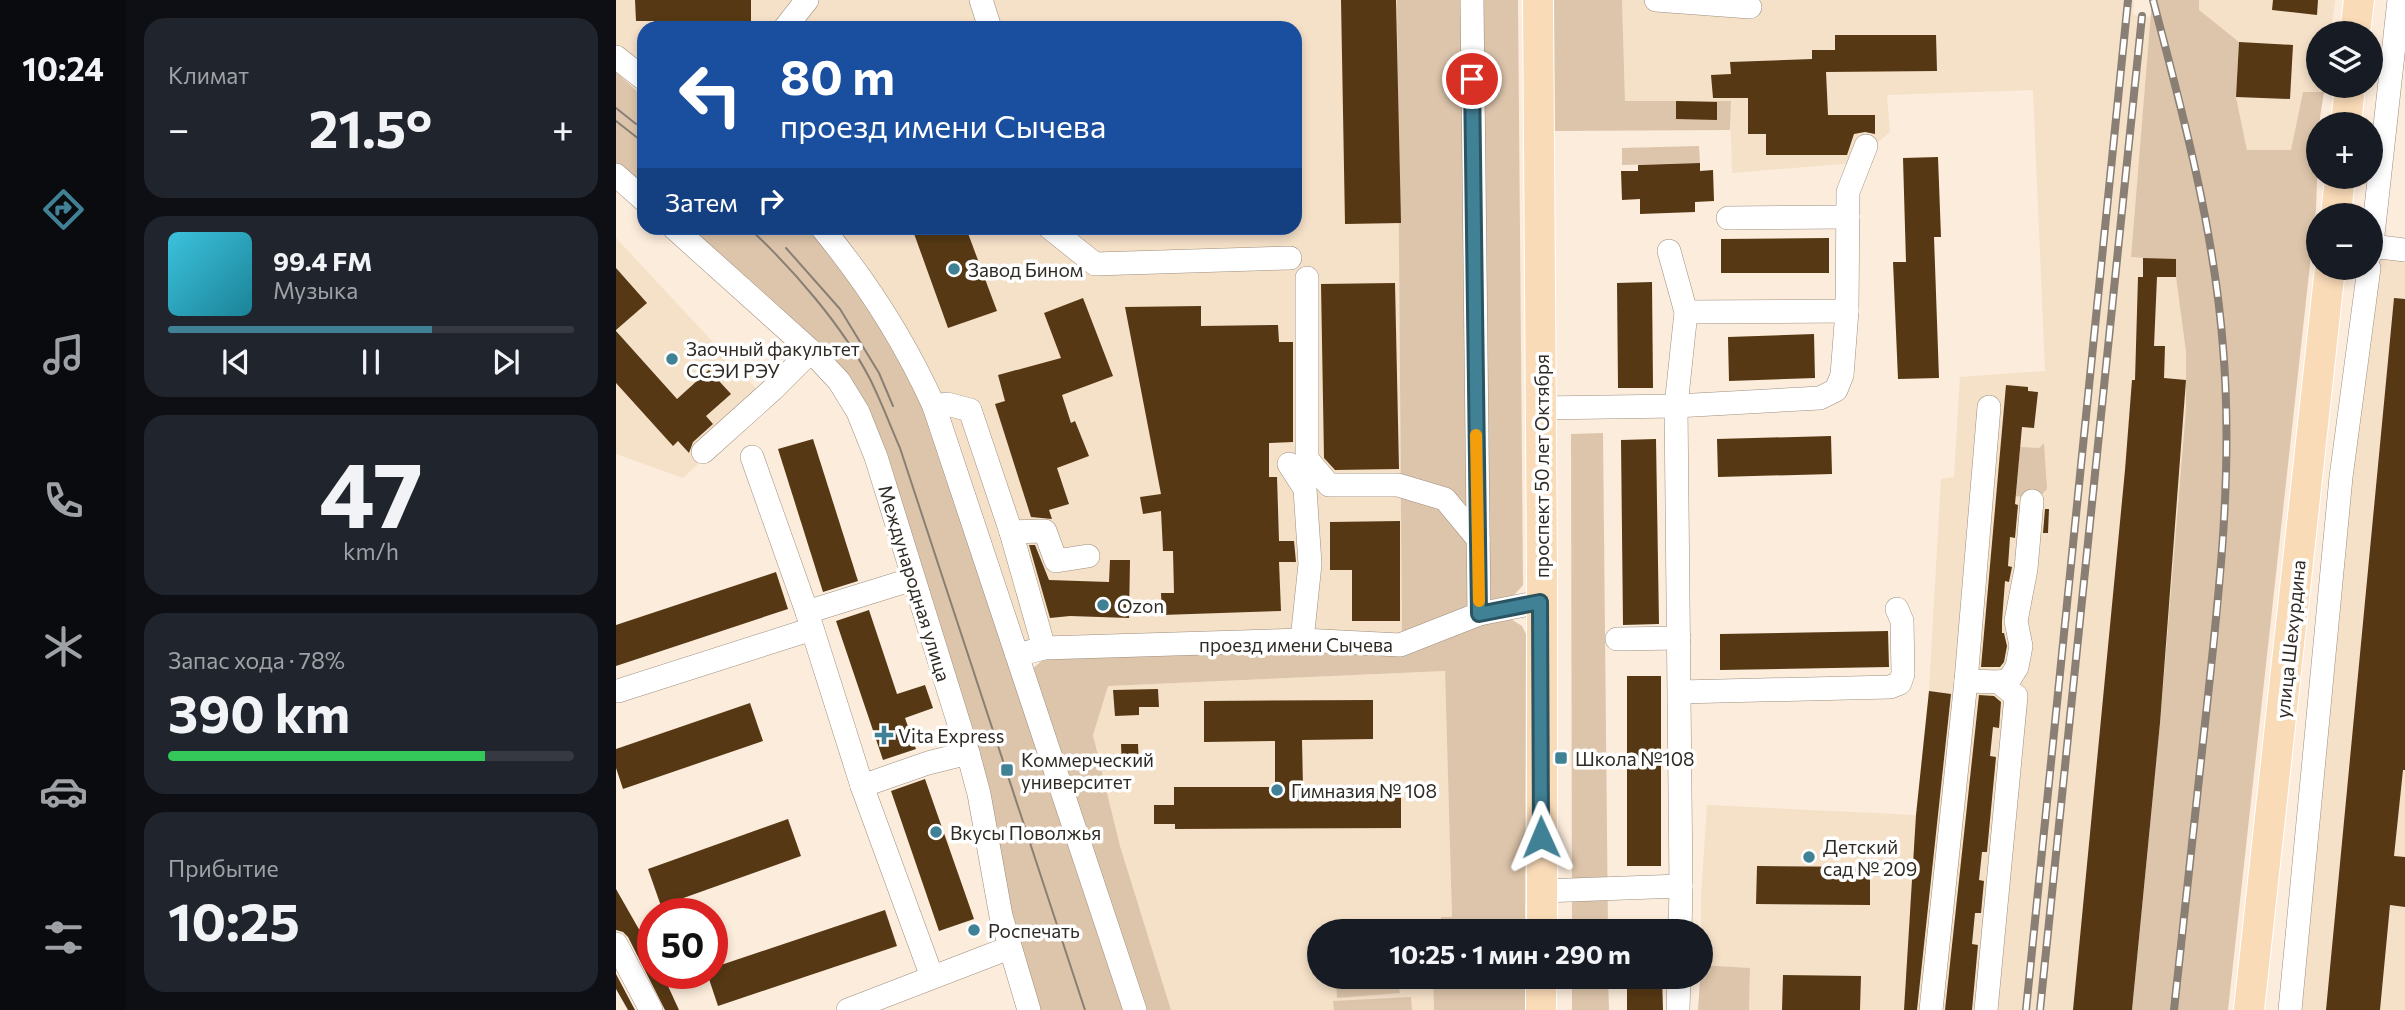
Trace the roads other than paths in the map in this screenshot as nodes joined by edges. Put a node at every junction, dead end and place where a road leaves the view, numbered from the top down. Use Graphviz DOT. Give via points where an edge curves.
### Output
graph roads {
  1 [pos="807,0"];
  2 [pos="981,0"];
  3 [pos="1472,0"];
  4 [pos="1538,0"];
  5 [pos="1657,0"];
  6 [pos="2359,0"];
  7 [pos="2399,0"];
  8 [pos="1750,7"];
  9 [pos="790,21"];
  10 [pos="988,21"];
  11 [pos="2356,21"];
  12 [pos="616,57"];
  13 [pos="637,74"];
  14 [pos="1866,146"];
  15 [pos="616,175"];
  16 [pos="637,194"];
  17 [pos="2377,203"];
  18 [pos="1848,217"];
  19 [pos="1728,218"];
  20 [pos="682,235"];
  21 [pos="828,235"];
  22 [pos="1060,235"];
  23 [pos="2383,248"];
  24 [pos="2405,250"];
  25 [pos="1669,251"];
  26 [pos="1290,258"];
  27 [pos="1307,278"];
  28 [pos="2329,280"];
  29 [pos="2367,280"];
  30 [pos="1847,311"];
  31 [pos="1686,312"];
  32 [pos="811,351"];
  33 [pos="933,406"];
  34 [pos="1676,406"];
  35 [pos="1989,407"];
  36 [pos="1541,408"];
  37 [pos="703,452"];
  38 [pos="752,457"];
  39 [pos="1289,464"];
  40 [pos="2032,501"];
  41 [pos="1011,533"];
  42 [pos="1478,539"];
  43 [pos="1088,556"];
  44 [pos="913,579"];
  45 [pos="2330,582"];
  46 [pos="1540,602"];
  47 [pos="1897,609"];
  48 [pos="1479,614"];
  49 [pos="810,621"];
  50 [pos="1679,638"];
  51 [pos="1617,639"];
  52 [pos="2291,639"];
  53 [pos="1302,640"];
  54 [pos="1044,649"];
  55 [pos="1017,655"];
  56 [pos="1966,681"];
  57 [pos="1999,682"];
  58 [pos="618,691"];
  59 [pos="1680,692"];
  60 [pos="968,753"];
  61 [pos="862,786"];
  62 [pos="1681,886"];
  63 [pos="1542,891"];
  64 [pos="1542,919"];
  65 [pos="1680,919"];
  66 [pos="616,944"];
  67 [pos="1009,948"];
  68 [pos="932,977"];
  69 [pos="1542,989"];
  70 [pos="1679,989"];
  71 [pos="651,1010"];
  72 [pos="848,1010"];
  73 [pos="1028,1010"];
  74 [pos="1135,1010"];
  75 [pos="1541,1010"];
  76 [pos="1678,1010"];
  77 [pos="1931,1010"];
  78 [pos="1986,1010"];
  79 [pos="2249,1010"];
  80 [pos="2290,1010"];
  1 -- 9 [label="street"];
  2 -- 10 [label="street"];
  3 -- 42 [label="street"];
  4 -- 36 [label="main road, проспект 50 лет Октября"];
  5 -- 8 [label="street"];
  6 -- 11 [label="main road"];
  7 -- 17 [label="street"];
  12 -- 13 [label="street"];
  14 -- 18 [label="street" via="1848,192"];
  15 -- 16 [label="street"];
  18 -- 19 [label="street"];
  18 -- 30 [label="street"];
  20 -- 32 [label="street, Международная улица"];
  21 -- 33 [label="street" via="894,327"];
  22 -- 26 [label="street" via="1095,264"];
  23 -- 24 [label="street"];
  25 -- 31 [label="street"];
  27 -- 42 [label="street" via="1307,459 1329,485 1398,485 1445,499"];
  28 -- 52 [label="main road, улица Шехурдина"];
  29 -- 45 [label="street"];
  30 -- 31 [label="street"];
  30 -- 34 [label="street" via="1842,375 1836,390 1820,398"];
  31 -- 34 [label="street"];
  32 -- 37 [label="street"];
  32 -- 44 [label="street, Международная улица" via="858,412"];
  33 -- 41 [label="street" via="971,410"];
  33 -- 55 [label="street"];
  34 -- 36 [label="street"];
  34 -- 50 [label="street"];
  35 -- 56 [label="street"];
  36 -- 46 [label="main road, проспект 50 лет Октября"];
  38 -- 49 [label="street"];
  39 -- 53 [label="street" via="1305,489 1310,564"];
  40 -- 57 [label="street" via="2016,621 2021,646 2017,667 2009,680"];
  41 -- 43 [label="street" via="1045,531 1056,561"];
  41 -- 54 [label="street"];
  42 -- 48 [label="street"];
  44 -- 49 [label="street"];
  44 -- 60 [label="street, Международная улица"];
  45 -- 52 [label="street"];
  45 -- 80 [label="street"];
  46 -- 48 [label="street, проезд имени Сычева"];
  46 -- 63 [label="main road, проспект 50 лет Октября"];
  47 -- 59 [label="street" via="1902,621 1902,674 1900,683 1890,687"];
  48 -- 53 [label="street, проезд имени Сычева" via="1400,645"];
  49 -- 58 [label="street"];
  49 -- 61 [label="street"];
  50 -- 51 [label="street"];
  50 -- 59 [label="street"];
  52 -- 79 [label="main road, улица Шехурдина"];
  53 -- 54 [label="street, проезд имени Сычева"];
  54 -- 55 [label="street, проезд имени Сычева"];
  55 -- 74 [label="street"];
  56 -- 57 [label="street"];
  56 -- 77 [label="street"];
  57 -- 78 [label="street" via="2016,696"];
  59 -- 62 [label="street"];
  60 -- 61 [label="street"];
  60 -- 67 [label="street, Международная улица"];
  61 -- 68 [label="street"];
  62 -- 63 [label="street"];
  62 -- 65 [label="street"];
  63 -- 64 [label="main road, проспект 50 лет Октября"];
  66 -- 71 [label="street"];
  67 -- 68 [label="street"];
  67 -- 73 [label="street, Международная улица"];
  68 -- 72 [label="street"];
  69 -- 75 [label="main road"];
  70 -- 76 [label="street"];
}
